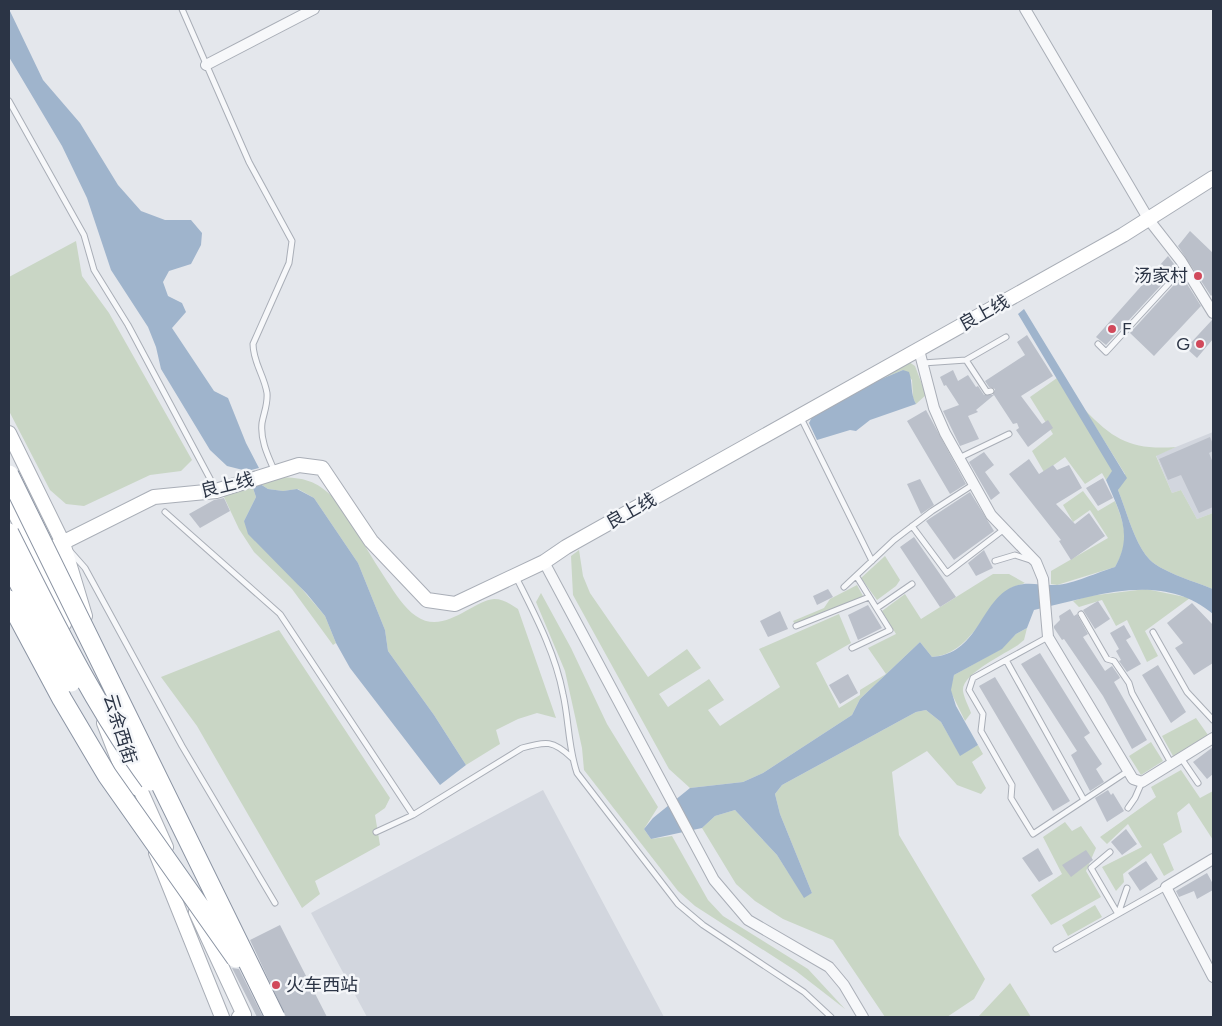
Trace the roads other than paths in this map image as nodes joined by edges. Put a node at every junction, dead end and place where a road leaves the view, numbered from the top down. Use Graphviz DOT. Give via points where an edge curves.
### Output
graph roads {
  1 [pos="182,9"];
  2 [pos="314,9"];
  3 [pos="1025,9"];
  4 [pos="206,65"];
  5 [pos="9,100"];
  6 [pos="1213,178"];
  7 [pos="1149,220"];
  8 [pos="1184,266"];
  9 [pos="1213,312"];
  10 [pos="1006,337"];
  11 [pos="1098,344"];
  12 [pos="920,356"];
  13 [pos="966,360"];
  14 [pos="991,391"];
  15 [pos="800,416"];
  16 [pos="9,433"];
  17 [pos="1008,434"];
  18 [pos="959,458"];
  19 [pos="275,472"];
  20 [pos="9,475"];
  21 [pos="974,484"];
  22 [pos="216,491"];
  23 [pos="9,502"];
  24 [pos="165,512"];
  25 [pos="912,526"];
  26 [pos="1003,530"];
  27 [pos="9,533"];
  28 [pos="63,543"];
  29 [pos="36,556"];
  30 [pos="872,561"];
  31 [pos="995,561"];
  32 [pos="544,562"];
  33 [pos="1036,562"];
  34 [pos="9,564"];
  35 [pos="9,570"];
  36 [pos="516,576"];
  37 [pos="857,577"];
  38 [pos="912,584"];
  39 [pos="844,587"];
  40 [pos="869,597"];
  41 [pos="9,600"];
  42 [pos="876,608"];
  43 [pos="1081,614"];
  44 [pos="796,626"];
  45 [pos="1153,632"];
  46 [pos="1048,637"];
  47 [pos="852,648"];
  48 [pos="1006,660"];
  49 [pos="1213,720"];
  50 [pos="1213,738"];
  51 [pos="572,758"];
  52 [pos="1182,758"];
  53 [pos="1172,764"];
  54 [pos="1128,771"];
  55 [pos="132,778"];
  56 [pos="1142,782"];
  57 [pos="1198,783"];
  58 [pos="1084,800"];
  59 [pos="1128,808"];
  60 [pos="175,814"];
  61 [pos="413,815"];
  62 [pos="376,832"];
  63 [pos="1110,852"];
  64 [pos="1213,859"];
  65 [pos="1166,887"];
  66 [pos="1127,888"];
  67 [pos="275,903"];
  68 [pos="1118,914"];
  69 [pos="1056,949"];
  70 [pos="1213,977"];
  71 [pos="265,998"];
  72 [pos="222,1017"];
  73 [pos="239,1017"];
  74 [pos="275,1017"];
  75 [pos="831,1017"];
  76 [pos="863,1017"];
  1 -- 4 [label="lane"];
  2 -- 4 [label="street"];
  3 -- 7 [label="street"];
  4 -- 19 [label="lane" via="249,162 292,241 289,263 253,344 253,355 267,390 268,404 261,434"];
  5 -- 22 [label="lane" via="84,235 94,270 128,326"];
  6 -- 7 [label="street, 良上线"];
  7 -- 8 [label="street"];
  7 -- 12 [label="street, 良上线"];
  8 -- 9 [label="street"];
  8 -- 11 [label="lane" via="1106,352"];
  10 -- 13 [label="lane"];
  12 -- 13 [label="lane"];
  12 -- 15 [label="street, 良上线"];
  12 -- 18 [label="street" via="934,408"];
  13 -- 14 [label="lane" via="986,392"];
  15 -- 30 [label="lane"];
  15 -- 32 [label="street, 良上线"];
  16 -- 28 [label="street, 云余西街"];
  17 -- 18 [label="lane"];
  18 -- 21 [label="street"];
  19 -- 22 [label="street, 良上线"];
  19 -- 36 [label="street, 良上线" via="299,465 322,468 371,541 427,600 455,604"];
  20 -- 60 [label="highway, bridge"];
  21 -- 25 [label="lane"];
  21 -- 26 [label="street" via="991,516"];
  22 -- 28 [label="street, 良上线" via="154,497"];
  23 -- 29 [label="street, 云余西街"];
  24 -- 61 [label="lane" via="280,614"];
  25 -- 26 [label="lane" via="948,573"];
  25 -- 30 [label="lane"];
  26 -- 33 [label="street"];
  27 -- 60 [label="highway, bridge" via="84,681 123,744"];
  28 -- 29 [label="street, 良上线"];
  28 -- 55 [label="street, 云余西街"];
  28 -- 67 [label="lane" via="85,568 182,746"];
  29 -- 35 [label="street, 良上线"];
  29 -- 72 [label="street, 云余西街"];
  30 -- 37 [label="lane"];
  31 -- 33 [label="lane" via="1014,555"];
  32 -- 36 [label="street, 良上线"];
  32 -- 76 [label="street" via="714,880 748,920 829,967"];
  33 -- 46 [label="street" via="1043,579"];
  34 -- 55 [label="highway, bridge" via="69,679"];
  36 -- 51 [label="lane" via="551,651 563,693"];
  37 -- 39 [label="lane"];
  37 -- 40 [label="lane"];
  38 -- 42 [label="lane"];
  40 -- 42 [label="lane"];
  40 -- 44 [label="lane"];
  41 -- 71 [label="highway, bridge" via="107,775"];
  42 -- 47 [label="lane" via="890,630"];
  43 -- 53 [label="lane" via="1107,659 1114,661 1129,683"];
  45 -- 49 [label="lane" via="1187,692"];
  46 -- 48 [label="lane"];
  46 -- 54 [label="street"];
  48 -- 58 [label="lane"];
  48 -- 58 [label="lane" via="973,678 969,690 983,714 981,732 1012,785 1011,798 1033,834"];
  50 -- 52 [label="street"];
  51 -- 61 [label="lane" via="558,744 540,742 522,748"];
  51 -- 75 [label="lane" via="577,773 678,904 703,925 804,992"];
  52 -- 53 [label="street"];
  52 -- 57 [label="lane"];
  53 -- 56 [label="street"];
  54 -- 56 [label="street" via="1133,779"];
  54 -- 58 [label="lane"];
  55 -- 73 [label="street, 云余西街" via="244,1015"];
  56 -- 59 [label="lane"];
  60 -- 71 [label="highway, bridge"];
  61 -- 62 [label="lane"];
  63 -- 68 [label="lane" via="1091,868"];
  64 -- 65 [label="street"];
  65 -- 68 [label="lane"];
  65 -- 70 [label="street"];
  66 -- 68 [label="lane"];
  68 -- 69 [label="lane"];
  71 -- 74 [label="highway, bridge"];
}
